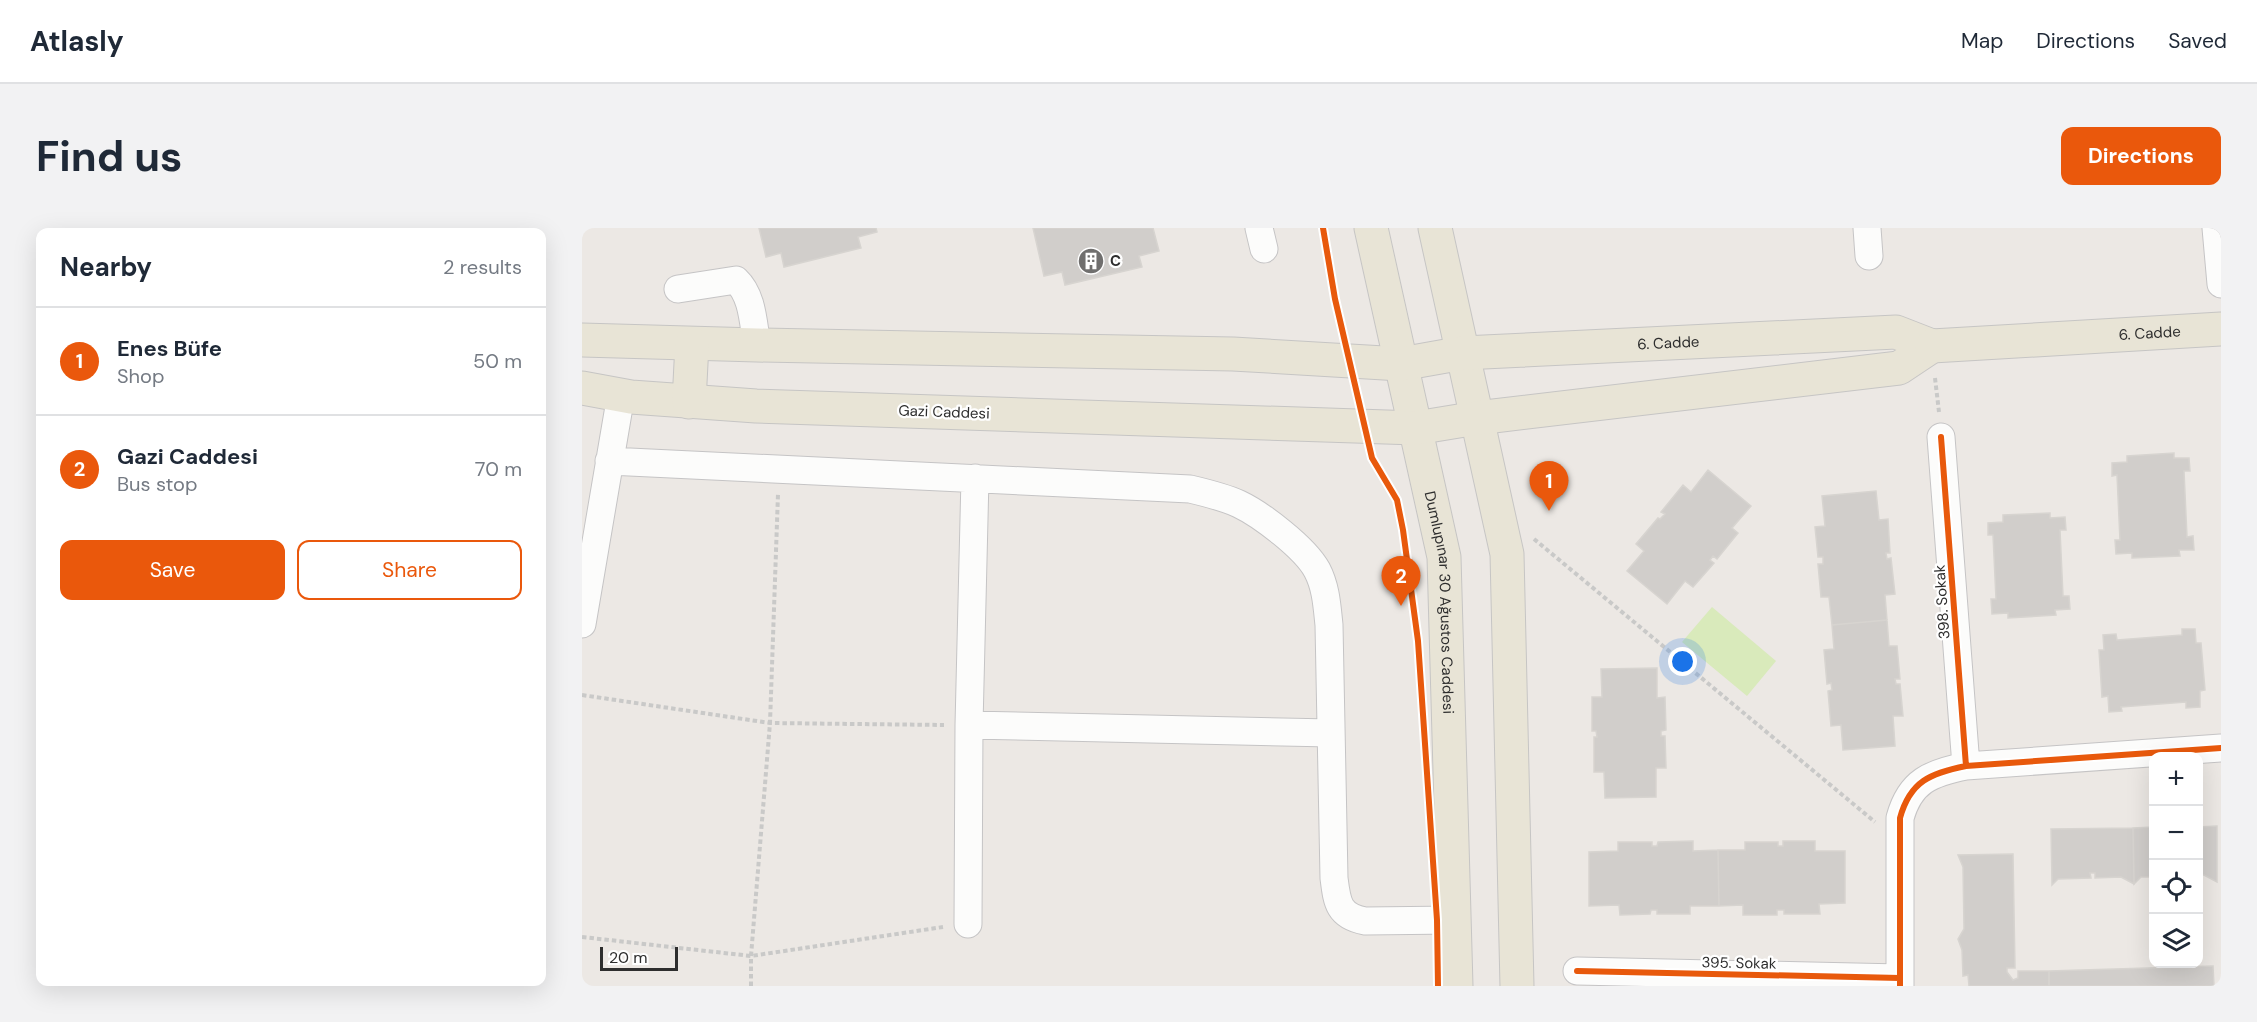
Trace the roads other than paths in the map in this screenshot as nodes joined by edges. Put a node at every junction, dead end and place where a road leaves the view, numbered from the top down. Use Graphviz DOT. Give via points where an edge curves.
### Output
graph roads {
  1 [pos="1371,228"];
  2 [pos="1435,228"];
  3 [pos="1867,228"];
  4 [pos="2216,228"];
  5 [pos="1869,256"];
  6 [pos="2221,284"];
  7 [pos="678,289"];
  8 [pos="2221,329"];
  9 [pos="582,339"];
  10 [pos="692,344"];
  11 [pos="757,345"];
  12 [pos="1932,346"];
  13 [pos="1463,353"];
  14 [pos="1401,364"];
  15 [pos="582,388"];
  16 [pos="621,395"];
  17 [pos="690,402"];
  18 [pos="1477,417"];
  19 [pos="1416,428"];
  20 [pos="1941,437"];
  21 [pos="609,461"];
  22 [pos="975,478"];
  23 [pos="582,624"];
  24 [pos="969,725"];
  25 [pos="1331,733"];
  26 [pos="2221,748"];
  27 [pos="1966,766"];
  28 [pos="1455,920"];
  29 [pos="968,924"];
  30 [pos="1577,971"];
  31 [pos="1900,982"];
  32 [pos="1456,986"];
  33 [pos="1517,986"];
  1 -- 14 [label="main road, Dumlupınar 30 Ağustos Caddesi"];
  2 -- 13 [label="main road"];
  3 -- 5 [label="street"];
  4 -- 6 [label="street"];
  7 -- 11 [label="street" via="736,280 744,288"];
  8 -- 12 [label="main road, 6. Cadde"];
  9 -- 10 [label="main road"];
  10 -- 11 [label="main road"];
  10 -- 17 [label="main road"];
  11 -- 14 [label="main road" via="1233,354"];
  12 -- 13 [label="main road, 6. Cadde" via="1896,332"];
  12 -- 18 [label="main road" via="1899,368"];
  13 -- 14 [label="main road, 6. Cadde"];
  13 -- 18 [label="main road"];
  14 -- 19 [label="main road, Dumlupınar 30 Ağustos Caddesi"];
  15 -- 16 [label="main road, Gazi Caddesi"];
  16 -- 17 [label="main road, Gazi Caddesi"];
  16 -- 21 [label="street"];
  17 -- 19 [label="main road, Gazi Caddesi"];
  18 -- 19 [label="main road"];
  18 -- 33 [label="main road" via="1507,554"];
  19 -- 28 [label="main road, Dumlupınar 30 Ağustos Caddesi" via="1444,557"];
  20 -- 27 [label="street, 398. Sokak"];
  21 -- 22 [label="street"];
  21 -- 23 [label="street"];
  22 -- 24 [label="street"];
  22 -- 25 [label="street" via="1190,489 1240,504 1258,516 1306,553 1326,593"];
  24 -- 25 [label="street"];
  24 -- 29 [label="street"];
  25 -- 28 [label="street" via="1334,878 1344,913 1365,921"];
  26 -- 27 [label="street"];
  27 -- 31 [label="street" via="1924,780 1904,802 1899,843"];
  28 -- 32 [label="main road, Dumlupınar 30 Ağustos Caddesi"];
  30 -- 31 [label="street, 395. Sokak"];
}
